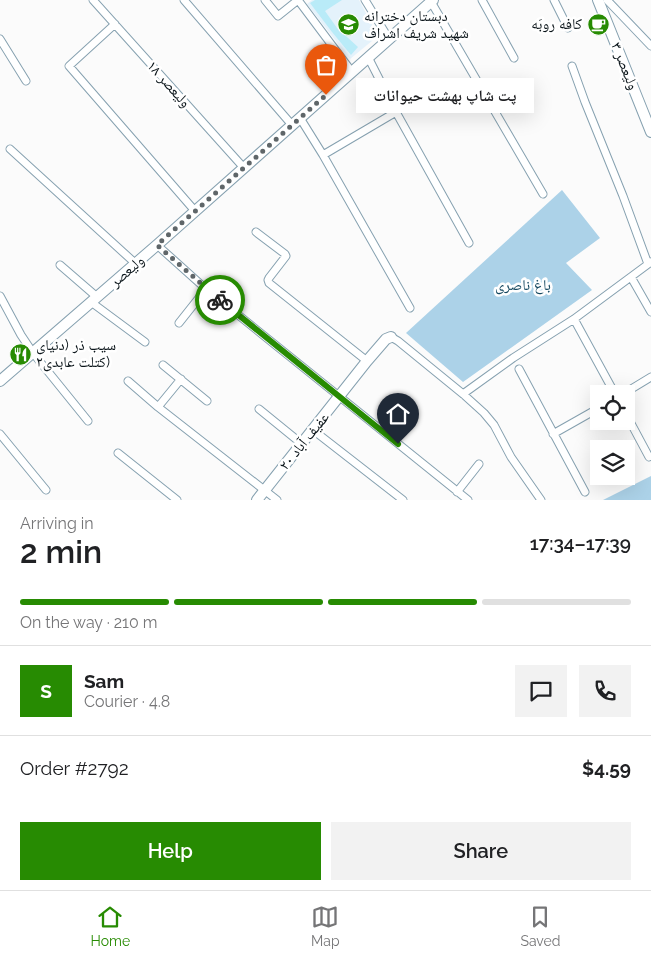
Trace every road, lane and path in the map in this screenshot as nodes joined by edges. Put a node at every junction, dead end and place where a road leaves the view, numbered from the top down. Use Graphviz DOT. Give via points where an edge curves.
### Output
graph roads {
  1 [pos="93,0"];
  2 [pos="184,0"];
  3 [pos="265,0"];
  4 [pos="298,0"];
  5 [pos="365,0"];
  6 [pos="482,0"];
  7 [pos="598,0"];
  8 [pos="607,0"];
  9 [pos="432,1"];
  10 [pos="556,1"];
  11 [pos="115,24"];
  12 [pos="568,28"];
  13 [pos="0,39"];
  14 [pos="389,39"];
  15 [pos="651,46"];
  16 [pos="368,58"];
  17 [pos="514,58"];
  18 [pos="572,66"];
  19 [pos="352,72"];
  20 [pos="26,81"];
  21 [pos="396,112"];
  22 [pos="296,121"];
  23 [pos="651,132"];
  24 [pos="10,148"];
  25 [pos="323,155"];
  26 [pos="244,168"];
  27 [pos="543,194"];
  28 [pos="196,211"];
  29 [pos="256,232"];
  30 [pos="469,243"];
  31 [pos="157,245"];
  32 [pos="650,263"];
  33 [pos="136,264"];
  34 [pos="60,265"];
  35 [pos="631,277"];
  36 [pos="206,289"];
  37 [pos="0,296"];
  38 [pos="94,300"];
  39 [pos="410,308"];
  40 [pos="651,312"];
  41 [pos="574,319"];
  42 [pos="180,323"];
  43 [pos="390,337"];
  44 [pos="145,342"];
  45 [pos="33,353"];
  46 [pos="367,361"];
  47 [pos="164,365"];
  48 [pos="519,369"];
  49 [pos="651,377"];
  50 [pos="181,379"];
  51 [pos="128,381"];
  52 [pos="0,382"];
  53 [pos="610,385"];
  54 [pos="635,387"];
  55 [pos="463,394"];
  56 [pos="339,397"];
  57 [pos="207,401"];
  58 [pos="158,407"];
  59 [pos="259,409"];
  60 [pos="590,413"];
  61 [pos="88,420"];
  62 [pos="313,430"];
  63 [pos="635,430"];
  64 [pos="0,434"];
  65 [pos="553,434"];
  66 [pos="302,444"];
  67 [pos="118,453"];
  68 [pos="649,457"];
  69 [pos="478,464"];
  70 [pos="46,490"];
  71 [pos="264,490"];
  72 [pos="457,492"];
  73 [pos="586,492"];
  74 [pos="177,500"];
  75 [pos="257,500"];
  76 [pos="277,500"];
  77 [pos="403,500"];
  78 [pos="468,500"];
  79 [pos="541,500"];
  1 -- 11 [label="street, ۱۸ ولیعصر"];
  2 -- 22 [label="street"];
  3 -- 4 [label="street" via="278,16"];
  4 -- 19 [label="street"];
  5 -- 14 [label="street"];
  6 -- 17 [label="street"];
  7 -- 23 [label="main road, ۳ ولیعصر"];
  8 -- 15 [label="street"];
  9 -- 14 [label="main road, ولیعصر"];
  9 -- 27 [label="street"];
  10 -- 12 [label="street"];
  11 -- 26 [label="street, ۱۸ ولیعصر"];
  11 -- 28 [label="street" via="69,66"];
  13 -- 20 [label="street"];
  14 -- 16 [label="main road, ولیعصر"];
  16 -- 19 [label="main road, ولیعصر"];
  16 -- 21 [label="street"];
  18 -- 32 [label="street"];
  19 -- 22 [label="main road, ولیعصر"];
  21 -- 25 [label="street"];
  21 -- 30 [label="street"];
  22 -- 25 [label="street"];
  22 -- 26 [label="main road, ولیعصر"];
  24 -- 33 [label="street"];
  25 -- 39 [label="street"];
  26 -- 28 [label="main road, ولیعصر"];
  28 -- 31 [label="main road, ولیعصر"];
  29 -- 46 [label="street" via="286,256 269,278 269,283"];
  31 -- 33 [label="main road, ولیعصر"];
  31 -- 36 [label="street"];
  32 -- 35 [label="street"];
  33 -- 38 [label="main road, ولیعصر"];
  34 -- 38 [label="street"];
  35 -- 40 [label="street"];
  35 -- 41 [label="street"];
  36 -- 42 [label="street"];
  36 -- 56 [label="street"];
  37 -- 45 [label="street"];
  38 -- 44 [label="street"];
  38 -- 45 [label="main road, ولیعصر"];
  41 -- 53 [label="street"];
  41 -- 55 [label="street"];
  43 -- 46 [label="main road, عفیف آباد ۲۰"];
  43 -- 55 [label="street"];
  45 -- 52 [label="main road, ولیعصر"];
  45 -- 61 [label="street"];
  46 -- 56 [label="main road, عفیف آباد ۲۰"];
  47 -- 50 [label="street"];
  48 -- 65 [label="street"];
  49 -- 54 [label="street"];
  50 -- 57 [label="street"];
  50 -- 58 [label="street"];
  51 -- 58 [label="street"];
  55 -- 79 [label="street" via="494,425 511,457"];
  56 -- 62 [label="main road, عفیف آباد ۲۰"];
  56 -- 72 [label="street"];
  58 -- 71 [label="street"];
  59 -- 66 [label="street"];
  60 -- 65 [label="street"];
  62 -- 66 [label="main road, عفیف آباد ۲۰"];
  62 -- 77 [label="street"];
  63 -- 68 [label="street"];
  64 -- 70 [label="street"];
  65 -- 73 [label="street"];
  66 -- 71 [label="main road, عفیف آباد ۲۰"];
  67 -- 74 [label="street"];
  69 -- 72 [label="street"];
  71 -- 75 [label="main road, عفیف آباد ۲۰"];
  71 -- 76 [label="street"];
  72 -- 78 [label="street"];
}
